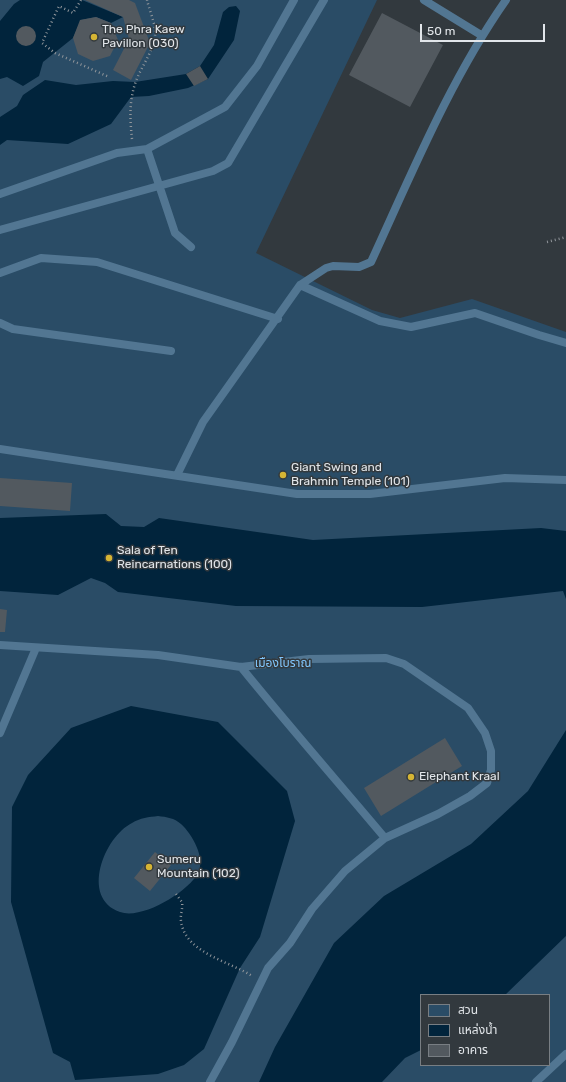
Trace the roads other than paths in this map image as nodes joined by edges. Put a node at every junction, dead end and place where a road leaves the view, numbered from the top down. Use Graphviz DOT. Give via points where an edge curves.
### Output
graph roads {
  1 [pos="294,0"];
  2 [pos="324,0"];
  3 [pos="424,0"];
  4 [pos="506,0"];
  5 [pos="481,35"];
  6 [pos="147,149"];
  7 [pos="159,186"];
  8 [pos="0,194"];
  9 [pos="0,230"];
  10 [pos="191,247"];
  11 [pos="0,272"];
  12 [pos="300,286"];
  13 [pos="278,319"];
  14 [pos="0,323"];
  15 [pos="566,342"];
  16 [pos="171,351"];
  17 [pos="0,450"];
  18 [pos="177,475"];
  19 [pos="566,480"];
  20 [pos="0,645"];
  21 [pos="36,648"];
  22 [pos="241,667"];
  23 [pos="0,733"];
  24 [pos="385,838"];
  25 [pos="566,1054"];
  26 [pos="210,1082"];
  27 [pos="536,1082"];
  1 -- 6 [label="lane" via="257,66 226,107"];
  2 -- 7 [label="lane" via="228,162 213,171"];
  3 -- 5 [label="lane"];
  4 -- 5 [label="lane"];
  5 -- 12 [label="lane" via="422,148 371,262 360,267 326,268"];
  6 -- 7 [label="lane"];
  6 -- 8 [label="lane" via="117,153"];
  7 -- 9 [label="lane"];
  7 -- 10 [label="lane" via="175,233"];
  11 -- 13 [label="lane" via="40,258 98,262"];
  12 -- 13 [label="lane"];
  12 -- 15 [label="lane" via="380,321 411,327 475,313"];
  13 -- 18 [label="lane" via="203,422"];
  14 -- 16 [label="lane" via="13,329"];
  17 -- 18 [label="lane"];
  18 -- 19 [label="lane" via="296,494 370,494 505,478"];
  20 -- 21 [label="lane"];
  21 -- 22 [label="lane" via="158,655"];
  21 -- 23 [label="lane"];
  22 -- 24 [label="lane"];
  22 -- 24 [label="lane" via="309,659 386,658 404,664 468,708 485,733 491,751 491,770 487,783 438,814"];
  24 -- 26 [label="lane" via="345,871 312,909 290,943 268,968"];
  25 -- 27 [label="lane"];
}
